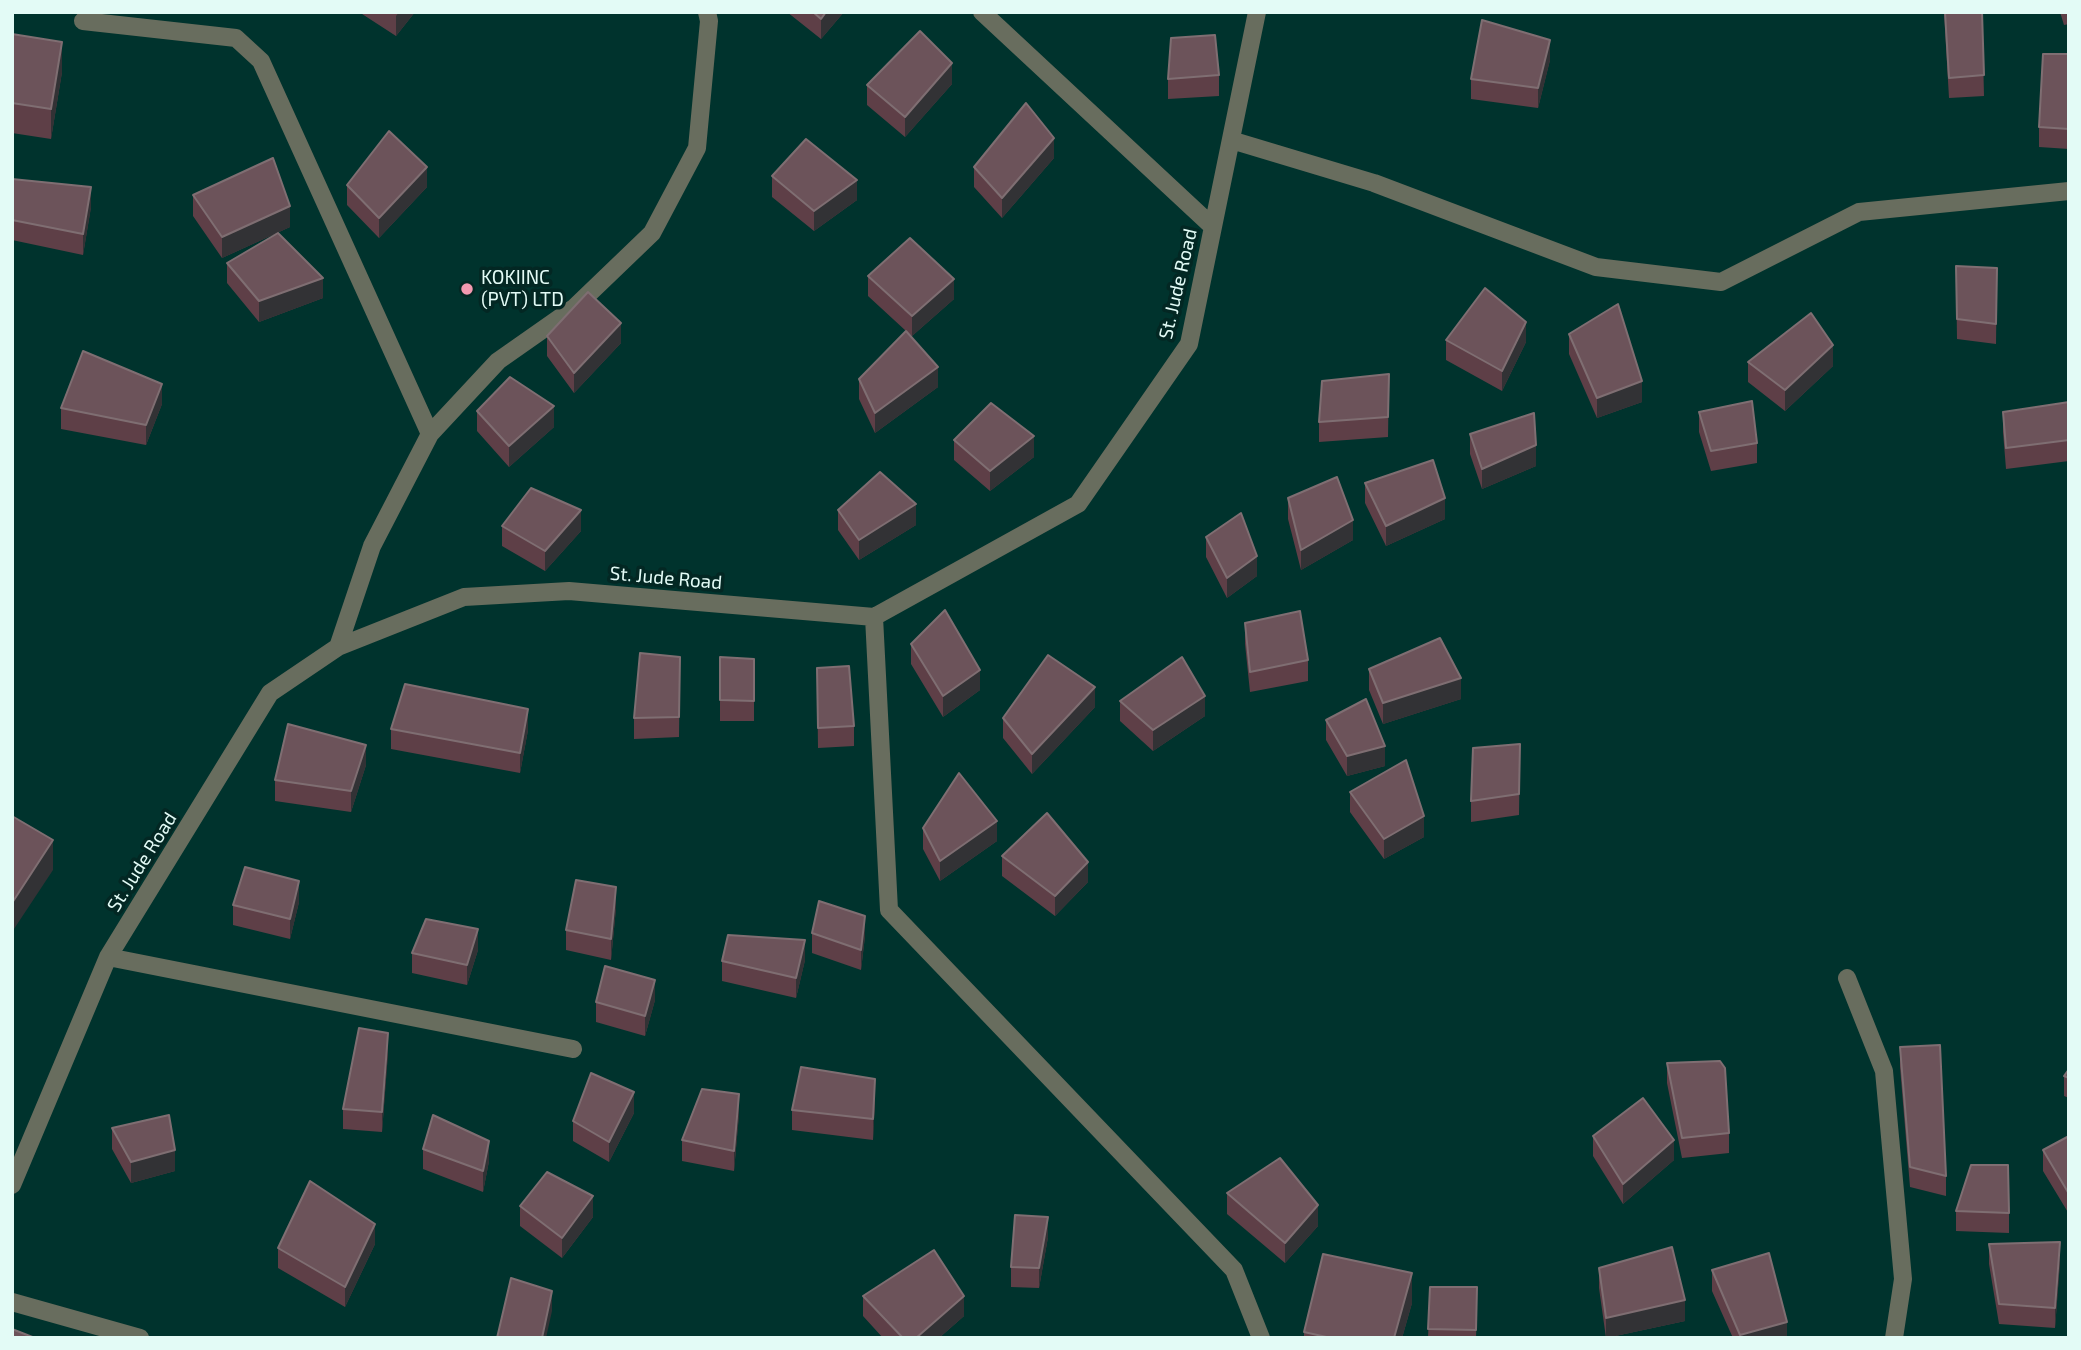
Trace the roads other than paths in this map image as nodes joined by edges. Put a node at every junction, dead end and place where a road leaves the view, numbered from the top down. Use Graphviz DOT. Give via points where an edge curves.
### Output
graph roads {
  1 [pos="707,12"];
  2 [pos="982,12"];
  3 [pos="1257,12"];
  4 [pos="83,21"];
  5 [pos="1231,140"];
  6 [pos="2069,191"];
  7 [pos="1213,227"];
  8 [pos="430,434"];
  9 [pos="874,617"];
  10 [pos="338,647"];
  11 [pos="108,957"];
  12 [pos="1847,978"];
  13 [pos="573,1049"];
  14 [pos="12,1185"];
  15 [pos="12,1302"];
  16 [pos="140,1338"];
  17 [pos="1261,1338"];
  18 [pos="1894,1338"];
  1 -- 8 [label="street" via="697,148 652,233 575,307 498,361"];
  2 -- 7 [label="street"];
  3 -- 5 [label="street, St. Jude Road"];
  4 -- 8 [label="street" via="236,38 261,61"];
  5 -- 6 [label="street" via="1374,183 1596,267 1721,282 1859,212"];
  5 -- 7 [label="street, St. Jude Road"];
  7 -- 9 [label="street, St. Jude Road" via="1189,344 1078,504"];
  8 -- 10 [label="street" via="372,546"];
  9 -- 10 [label="street, St. Jude Road" via="569,591 464,597"];
  9 -- 17 [label="street" via="889,910 1234,1270"];
  10 -- 11 [label="street, St. Jude Road" via="270,693"];
  11 -- 13 [label="street"];
  11 -- 14 [label="street, St. Jude Road"];
  12 -- 18 [label="street" via="1884,1072 1903,1279"];
  15 -- 16 [label="street"];
}
